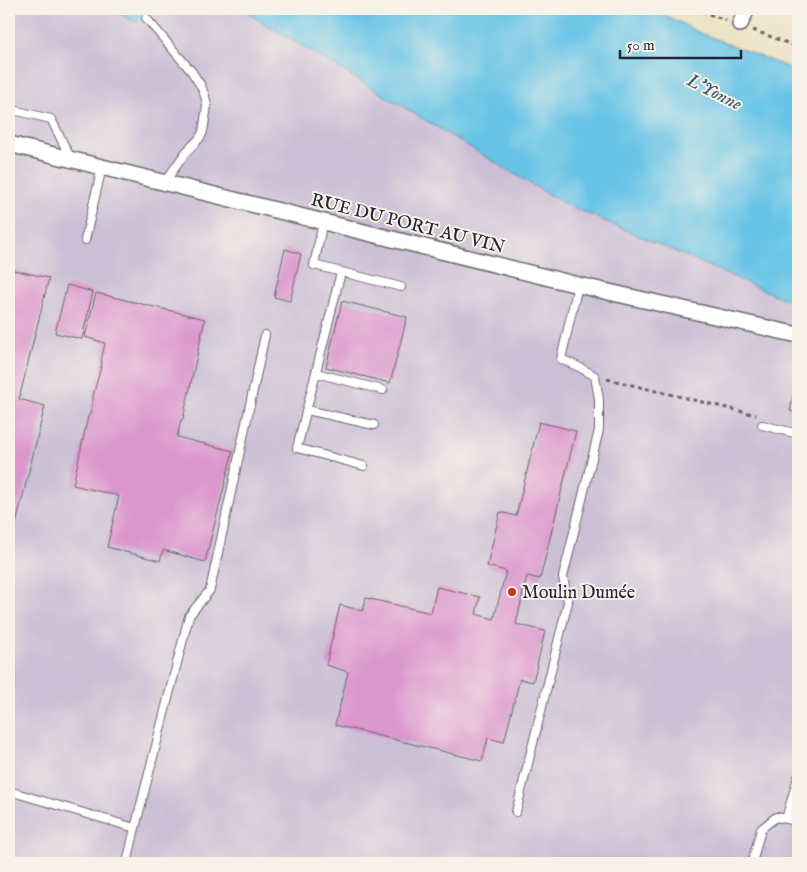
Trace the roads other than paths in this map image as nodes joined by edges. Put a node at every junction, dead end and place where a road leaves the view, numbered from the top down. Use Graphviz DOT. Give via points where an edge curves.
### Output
graph roads {
  1 [pos="747,9"];
  2 [pos="146,18"];
  3 [pos="740,24"];
  4 [pos="9,109"];
  5 [pos="9,144"];
  6 [pos="72,159"];
  7 [pos="102,167"];
  8 [pos="165,182"];
  9 [pos="323,222"];
  10 [pos="85,240"];
  11 [pos="341,272"];
  12 [pos="578,285"];
  13 [pos="401,287"];
  14 [pos="265,335"];
  15 [pos="798,335"];
  16 [pos="316,373"];
  17 [pos="383,390"];
  18 [pos="307,410"];
  19 [pos="762,425"];
  20 [pos="374,426"];
  21 [pos="798,434"];
  22 [pos="364,466"];
  23 [pos="798,777"];
  24 [pos="9,791"];
  25 [pos="516,812"];
  26 [pos="786,819"];
  27 [pos="798,821"];
  28 [pos="135,828"];
  29 [pos="127,863"];
  30 [pos="752,863"];
  1 -- 3 [label="street"];
  2 -- 8 [label="lane" via="192,72 206,101 203,132"];
  4 -- 6 [label="lane" via="51,119"];
  5 -- 6 [label="street, RUE DU PORT AU VIN"];
  6 -- 7 [label="street, RUE DU PORT AU VIN"];
  7 -- 8 [label="street, RUE DU PORT AU VIN"];
  7 -- 10 [label="lane"];
  8 -- 9 [label="street, RUE DU PORT AU VIN"];
  9 -- 11 [label="lane" via="314,265"];
  9 -- 12 [label="street, RUE DU PORT AU VIN"];
  11 -- 13 [label="lane"];
  11 -- 16 [label="lane"];
  12 -- 15 [label="street, RUE DU PORT AU VIN"];
  12 -- 25 [label="lane" via="561,359 595,376 599,430 563,577 568,602"];
  14 -- 28 [label="lane" via="210,590 189,616"];
  16 -- 17 [label="lane"];
  16 -- 18 [label="lane"];
  18 -- 20 [label="lane"];
  18 -- 22 [label="lane" via="297,448"];
  19 -- 21 [label="lane"];
  23 -- 26 [label="lane"];
  24 -- 28 [label="lane"];
  26 -- 27 [label="lane"];
  26 -- 30 [label="lane" via="776,817 761,829"];
  28 -- 29 [label="lane"];
}
